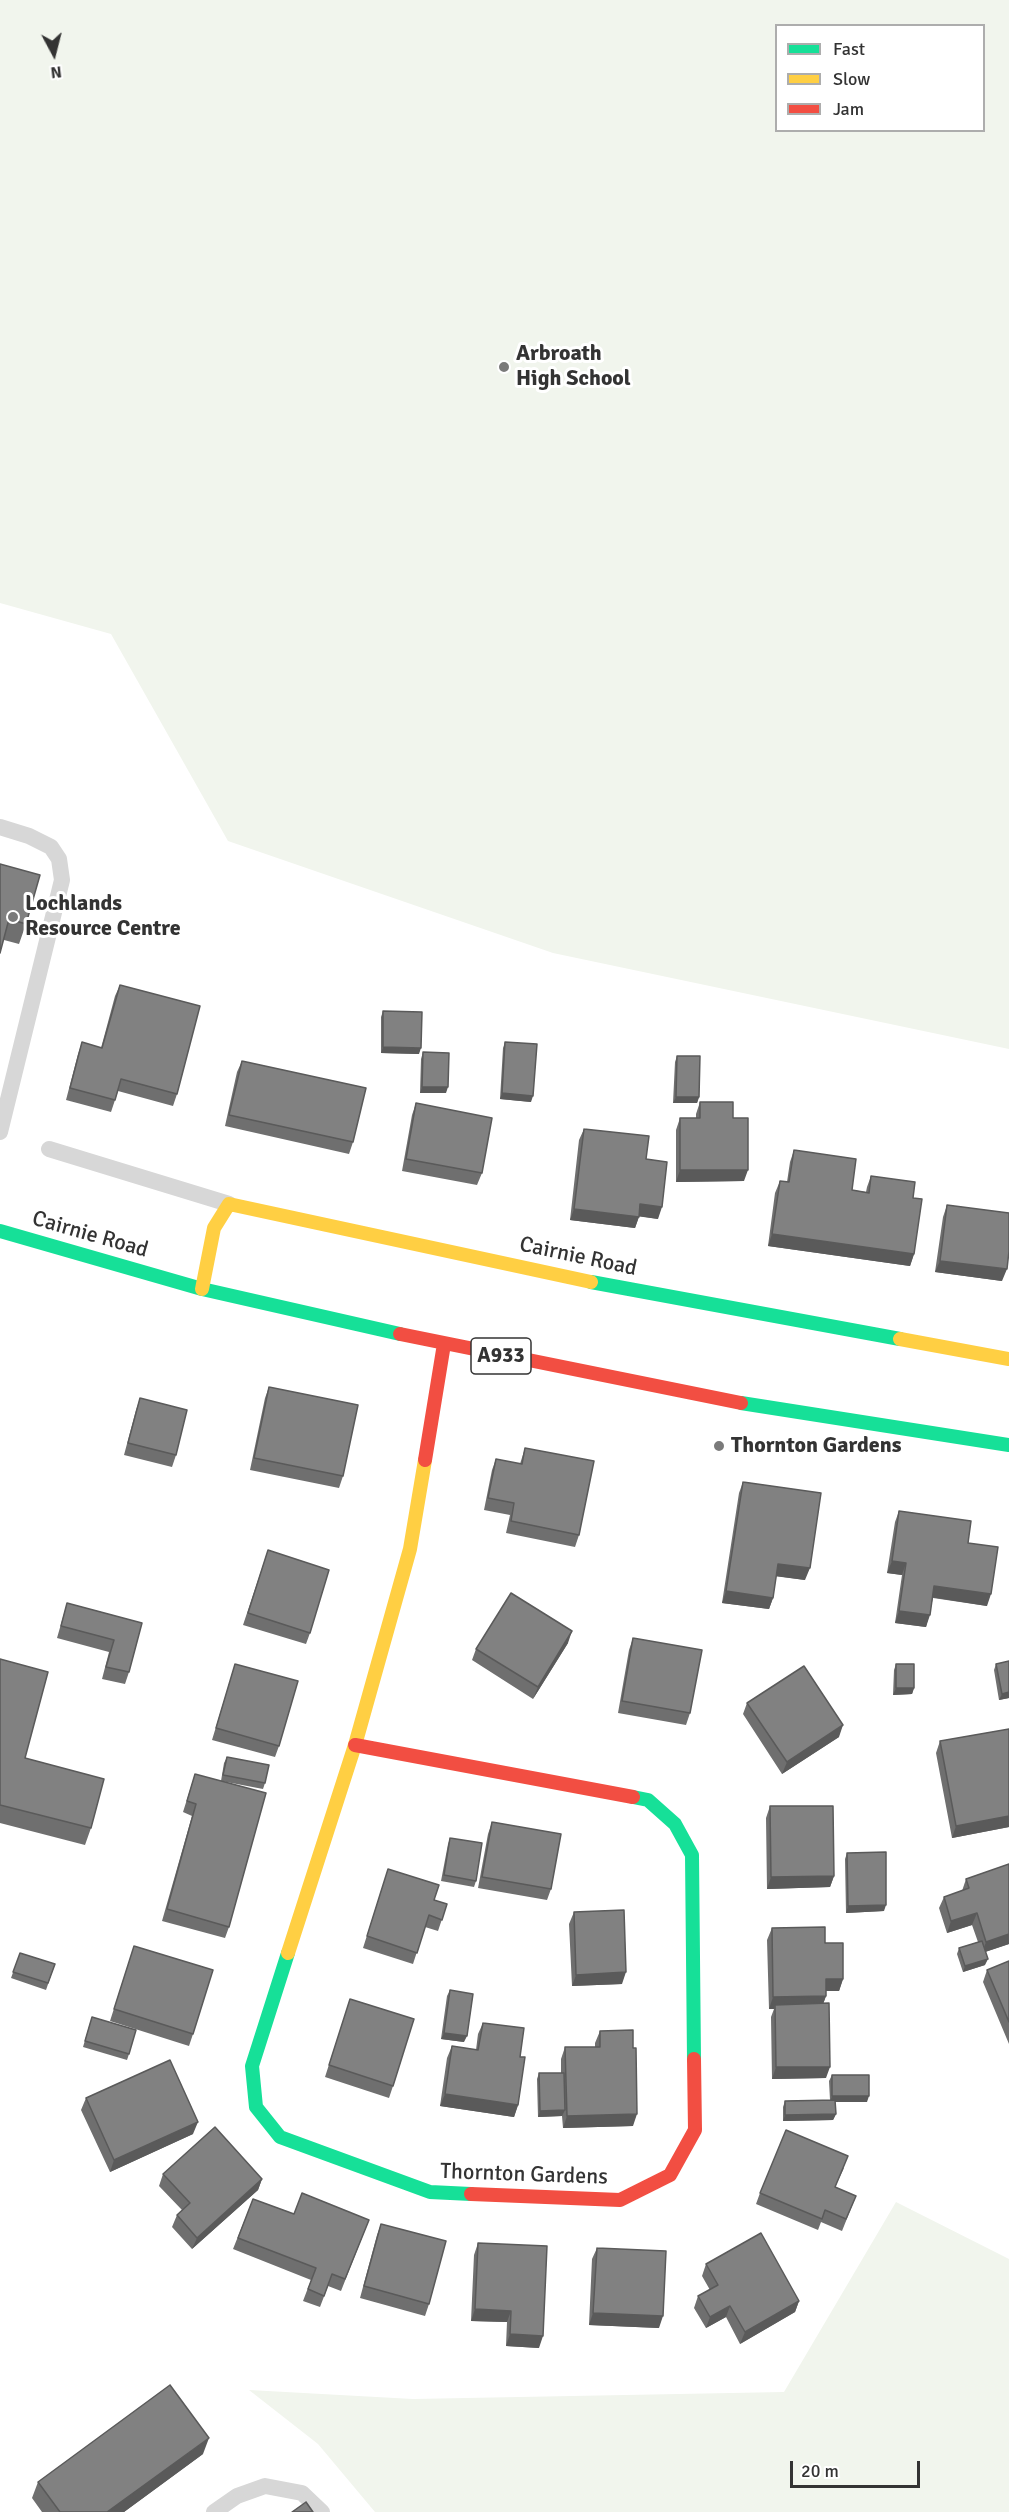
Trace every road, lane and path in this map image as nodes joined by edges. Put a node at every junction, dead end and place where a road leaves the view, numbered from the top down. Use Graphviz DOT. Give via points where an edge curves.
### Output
graph roads {
  1 [pos="0,827"];
  2 [pos="0,1132"];
  3 [pos="49,1149"];
  4 [pos="229,1204"];
  5 [pos="0,1231"];
  6 [pos="202,1289"];
  7 [pos="444,1344"];
  8 [pos="1009,1359"];
  9 [pos="1009,1446"];
  10 [pos="355,1745"];
  11 [pos="214,2512"];
  12 [pos="322,2512"];
  1 -- 2 [label="lane" via="51,847 59,860 62,880"];
  3 -- 4 [label="lane"];
  4 -- 6 [label="street" via="214,1228"];
  4 -- 8 [label="street, Cairnie Road" via="644,1293"];
  5 -- 6 [label="street, Cairnie Road / A933"];
  6 -- 7 [label="street, Cairnie Road / A933"];
  7 -- 9 [label="street, Cairnie Road / A933" via="733,1402"];
  7 -- 10 [label="street, Thornton Gardens" via="410,1549"];
  10 -- 10 [label="street, Thornton Gardens" via="252,2066 256,2107 280,2136 430,2192 620,2200 670,2175 695,2130 692,1855 675,1824 648,1800"];
  11 -- 12 [label="lane" via="237,2496 265,2486 302,2493"];
}
